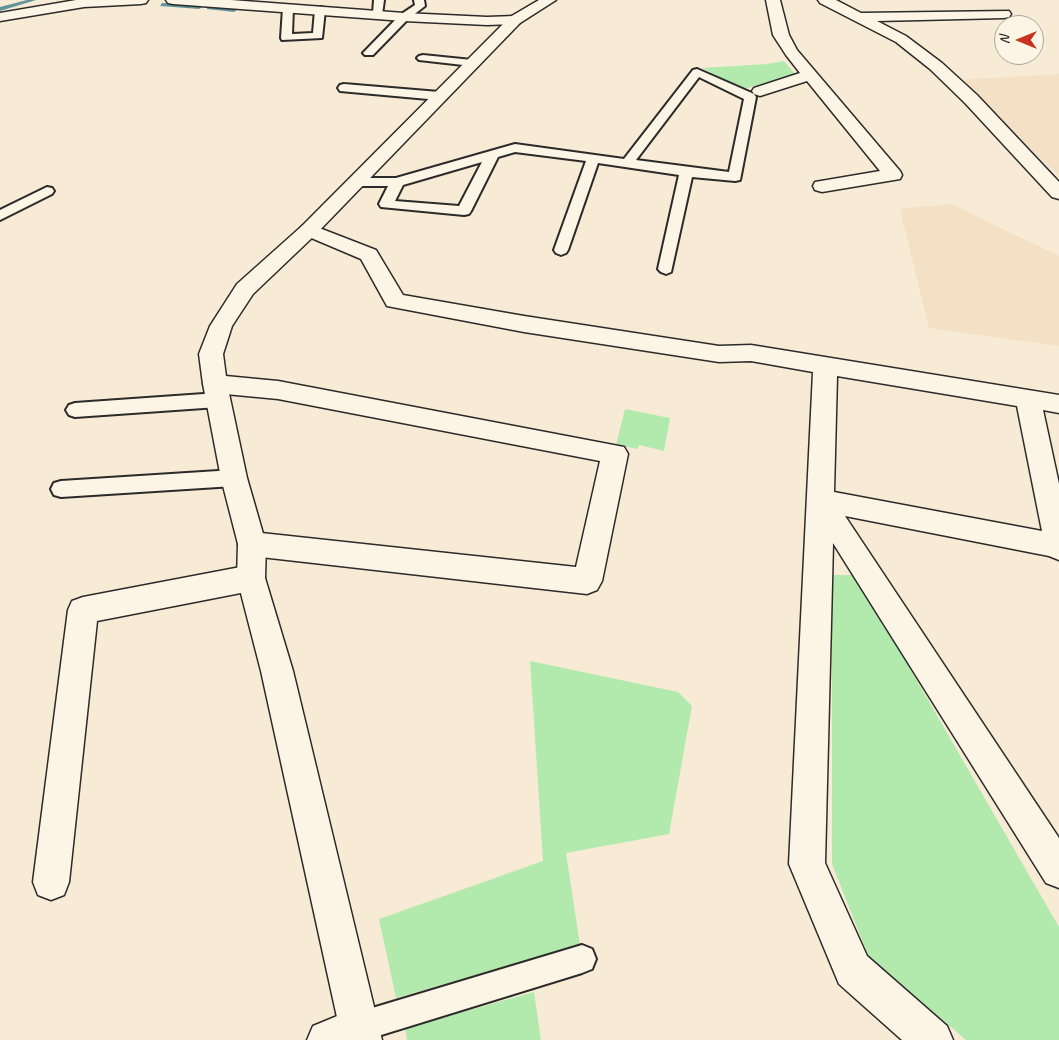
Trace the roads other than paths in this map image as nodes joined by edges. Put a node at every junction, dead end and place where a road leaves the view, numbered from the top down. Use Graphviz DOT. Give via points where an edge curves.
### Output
graph roads {
  1 [pos="141,0"];
  2 [pos="173,0"];
  3 [pos="419,0"];
  4 [pos="549,0"];
  5 [pos="773,0"];
  6 [pos="825,0"];
  7 [pos="84,1"];
  8 [pos="228,2"];
  9 [pos="287,5"];
  10 [pos="378,7"];
  11 [pos="320,10"];
  12 [pos="1004,14"];
  13 [pos="0,17"];
  14 [pos="404,17"];
  15 [pos="860,17"];
  16 [pos="515,20"];
  17 [pos="369,53"];
  18 [pos="423,58"];
  19 [pos="472,63"];
  20 [pos="810,75"];
  21 [pos="344,88"];
  22 [pos="760,91"];
  23 [pos="439,96"];
  24 [pos="492,155"];
  25 [pos="593,159"];
  26 [pos="627,164"];
  27 [pos="686,172"];
  28 [pos="355,182"];
  29 [pos="397,182"];
  30 [pos="822,186"];
  31 [pos="47,191"];
  32 [pos="1059,193"];
  33 [pos="0,216"];
  34 [pos="309,230"];
  35 [pos="561,250"];
  36 [pos="666,269"];
  37 [pos="825,365"];
  38 [pos="217,392"];
  39 [pos="1028,399"];
  40 [pos="1059,404"];
  41 [pos="75,410"];
  42 [pos="234,478"];
  43 [pos="61,489"];
  44 [pos="820,500"];
  45 [pos="252,544"];
  46 [pos="1058,546"];
  47 [pos="251,578"];
  48 [pos="1059,870"];
  49 [pos="51,882"];
  50 [pos="582,959"];
  51 [pos="350,1036"];
  52 [pos="933,1040"];
  1 -- 7 [label="street"];
  2 -- 8 [label="street"];
  3 -- 14 [label="lane" via="420,6"];
  4 -- 16 [label="street"];
  5 -- 20 [label="street" via="781,35"];
  6 -- 15 [label="street"];
  7 -- 13 [label="street"];
  8 -- 9 [label="street"];
  9 -- 11 [label="street"];
  9 -- 11 [label="lane" via="286,38 318,36"];
  10 -- 11 [label="street"];
  10 -- 14 [label="street"];
  12 -- 15 [label="street"];
  14 -- 16 [label="street"];
  14 -- 17 [label="lane"];
  15 -- 32 [label="street" via="901,39 936,66"];
  16 -- 19 [label="street"];
  18 -- 19 [label="lane"];
  19 -- 23 [label="street"];
  20 -- 22 [label="street"];
  20 -- 30 [label="street" via="893,176"];
  21 -- 23 [label="lane"];
  23 -- 28 [label="street"];
  24 -- 25 [label="lane" via="515,148"];
  24 -- 29 [label="lane"];
  24 -- 29 [label="lane" via="464,211 386,204"];
  25 -- 26 [label="lane"];
  25 -- 35 [label="lane"];
  26 -- 27 [label="lane"];
  26 -- 27 [label="lane" via="697,72 750,97 735,177"];
  27 -- 36 [label="lane"];
  28 -- 29 [label="lane"];
  28 -- 34 [label="street"];
  31 -- 33 [label="lane"];
  34 -- 37 [label="street" via="369,255 395,301 719,354 751,353"];
  34 -- 38 [label="street" via="245,289 221,326 211,354"];
  37 -- 39 [label="street"];
  37 -- 44 [label="street"];
  38 -- 41 [label="lane"];
  38 -- 42 [label="street"];
  38 -- 45 [label="street" via="278,390 615,454 587,581"];
  39 -- 40 [label="street"];
  39 -- 46 [label="street"];
  42 -- 43 [label="lane"];
  42 -- 45 [label="street"];
  44 -- 46 [label="street"];
  44 -- 48 [label="street"];
  44 -- 52 [label="street" via="807,864 853,970"];
  45 -- 47 [label="street"];
  47 -- 49 [label="street" via="83,610"];
  47 -- 51 [label="street" via="277,671"];
  50 -- 51 [label="lane"];
}
